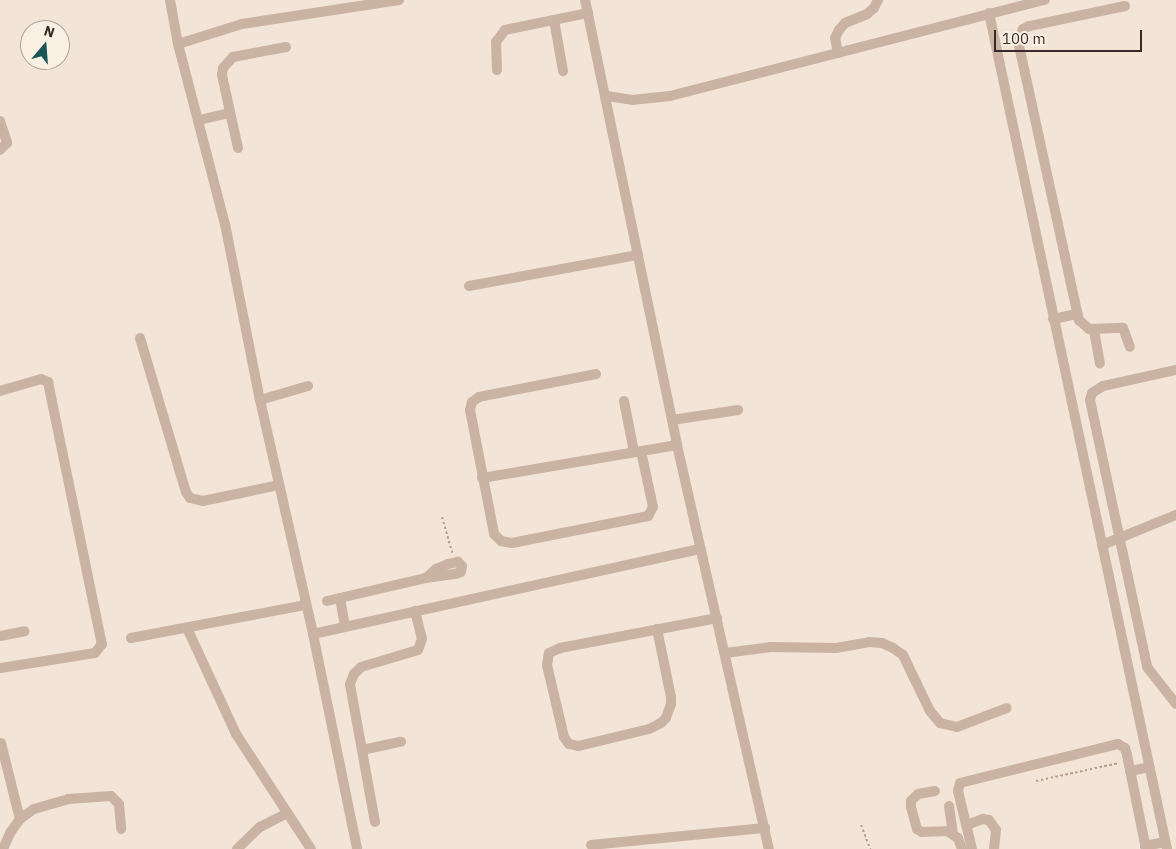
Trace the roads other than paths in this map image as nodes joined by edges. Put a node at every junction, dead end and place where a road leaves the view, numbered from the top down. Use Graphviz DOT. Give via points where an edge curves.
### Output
graph roads {
  1 [pos="170,0"];
  2 [pos="399,0"];
  3 [pos="585,0"];
  4 [pos="878,0"];
  5 [pos="1044,0"];
  6 [pos="1125,6"];
  7 [pos="989,13"];
  8 [pos="588,14"];
  9 [pos="554,20"];
  10 [pos="178,44"];
  11 [pos="286,47"];
  12 [pos="838,53"];
  13 [pos="497,70"];
  14 [pos="563,71"];
  15 [pos="607,96"];
  16 [pos="230,113"];
  17 [pos="199,120"];
  18 [pos="0,121"];
  19 [pos="238,148"];
  20 [pos="0,150"];
  21 [pos="638,255"];
  22 [pos="469,286"];
  23 [pos="1077,314"];
  24 [pos="1053,319"];
  25 [pos="1094,330"];
  26 [pos="140,338"];
  27 [pos="1130,347"];
  28 [pos="1100,362"];
  29 [pos="1176,370"];
  30 [pos="596,374"];
  31 [pos="308,386"];
  32 [pos="0,391"];
  33 [pos="260,400"];
  34 [pos="624,401"];
  35 [pos="738,410"];
  36 [pos="672,420"];
  37 [pos="677,445"];
  38 [pos="637,452"];
  39 [pos="482,478"];
  40 [pos="279,485"];
  41 [pos="1176,516"];
  42 [pos="1120,537"];
  43 [pos="1102,545"];
  44 [pos="701,550"];
  45 [pos="454,562"];
  46 [pos="340,598"];
  47 [pos="327,601"];
  48 [pos="306,605"];
  49 [pos="415,611"];
  50 [pos="717,618"];
  51 [pos="345,627"];
  52 [pos="187,628"];
  53 [pos="657,629"];
  54 [pos="25,631"];
  55 [pos="313,634"];
  56 [pos="0,636"];
  57 [pos="131,638"];
  58 [pos="725,653"];
  59 [pos="0,668"];
  60 [pos="1176,704"];
  61 [pos="1007,708"];
  62 [pos="401,742"];
  63 [pos="1,744"];
  64 [pos="362,750"];
  65 [pos="1129,766"];
  66 [pos="1150,767"];
  67 [pos="935,791"];
  68 [pos="949,806"];
  69 [pos="287,813"];
  70 [pos="20,820"];
  71 [pos="375,822"];
  72 [pos="967,825"];
  73 [pos="765,828"];
  74 [pos="121,829"];
  75 [pos="953,834"];
  76 [pos="591,845"];
  77 [pos="1166,845"];
  78 [pos="1146,848"];
  79 [pos="3,849"];
  80 [pos="237,849"];
  81 [pos="311,849"];
  82 [pos="357,849"];
  83 [pos="769,849"];
  84 [pos="962,849"];
  85 [pos="972,849"];
  86 [pos="994,849"];
  1 -- 10 [label="street"];
  2 -- 10 [label="street" via="242,24"];
  3 -- 8 [label="street"];
  4 -- 12 [label="street" via="874,8 845,23 839,30 835,38"];
  5 -- 7 [label="street"];
  6 -- 23 [label="street" via="1029,26 1023,29 1018,41"];
  7 -- 12 [label="street"];
  7 -- 24 [label="street"];
  8 -- 9 [label="street"];
  8 -- 15 [label="street"];
  9 -- 13 [label="street" via="505,30 499,35 496,42"];
  9 -- 14 [label="street"];
  10 -- 17 [label="street"];
  11 -- 16 [label="street" via="240,56 227,62 222,75"];
  12 -- 15 [label="street" via="670,96 632,100"];
  15 -- 21 [label="street"];
  16 -- 17 [label="street"];
  16 -- 19 [label="street"];
  17 -- 33 [label="street" via="225,224"];
  18 -- 20 [label="street" via="7,143"];
  21 -- 22 [label="street"];
  21 -- 36 [label="street"];
  23 -- 24 [label="street"];
  23 -- 25 [label="street" via="1081,324"];
  24 -- 43 [label="street"];
  25 -- 27 [label="street" via="1124,328"];
  25 -- 28 [label="street"];
  26 -- 40 [label="street" via="190,498 203,501"];
  29 -- 42 [label="street" via="1103,386 1092,393 1091,406"];
  30 -- 39 [label="street" via="475,398 470,410"];
  31 -- 33 [label="street"];
  32 -- 59 [label="street" via="41,379 48,382 102,644 95,653"];
  33 -- 40 [label="street"];
  34 -- 38 [label="street"];
  35 -- 36 [label="street"];
  36 -- 37 [label="street"];
  37 -- 38 [label="street"];
  37 -- 44 [label="street"];
  38 -- 39 [label="street"];
  38 -- 39 [label="street" via="653,507 648,516 512,543 501,541 494,534"];
  40 -- 48 [label="street"];
  41 -- 42 [label="street"];
  42 -- 43 [label="street"];
  42 -- 60 [label="street" via="1147,667"];
  43 -- 66 [label="street"];
  44 -- 49 [label="street"];
  44 -- 50 [label="street"];
  45 -- 46 [label="street" via="441,566 426,578"];
  46 -- 47 [label="street"];
  46 -- 51 [label="street"];
  48 -- 52 [label="street"];
  48 -- 55 [label="street"];
  49 -- 51 [label="street"];
  49 -- 64 [label="street" via="422,639 418,650 361,667 350,684"];
  50 -- 53 [label="street"];
  50 -- 58 [label="street"];
  51 -- 55 [label="street"];
  52 -- 57 [label="street"];
  52 -- 69 [label="street" via="236,734"];
  53 -- 53 [label="street" via="549,653 547,665 564,737 569,744 578,746 649,728 666,718 671,697"];
  54 -- 56 [label="street"];
  55 -- 82 [label="street"];
  58 -- 61 [label="street" via="770,647 836,648 882,643 903,655 930,711 940,723 956,727"];
  58 -- 73 [label="street"];
  62 -- 64 [label="street"];
  63 -- 70 [label="street"];
  64 -- 71 [label="street"];
  65 -- 66 [label="street"];
  65 -- 72 [label="street" via="1126,748 1114,744 962,782 958,788"];
  65 -- 78 [label="street"];
  66 -- 77 [label="street"];
  67 -- 75 [label="street" via="918,794 911,801 916,826 922,832 941,830"];
  68 -- 75 [label="street"];
  69 -- 80 [label="street" via="260,827"];
  69 -- 81 [label="street"];
  70 -- 74 [label="street" via="51,802 105,795 116,799 119,804"];
  70 -- 79 [label="street"];
  72 -- 85 [label="street"];
  72 -- 86 [label="street" via="983,818 989,820 996,830"];
  73 -- 76 [label="street"];
  73 -- 83 [label="street"];
  75 -- 84 [label="street"];
  77 -- 78 [label="street"];
}
